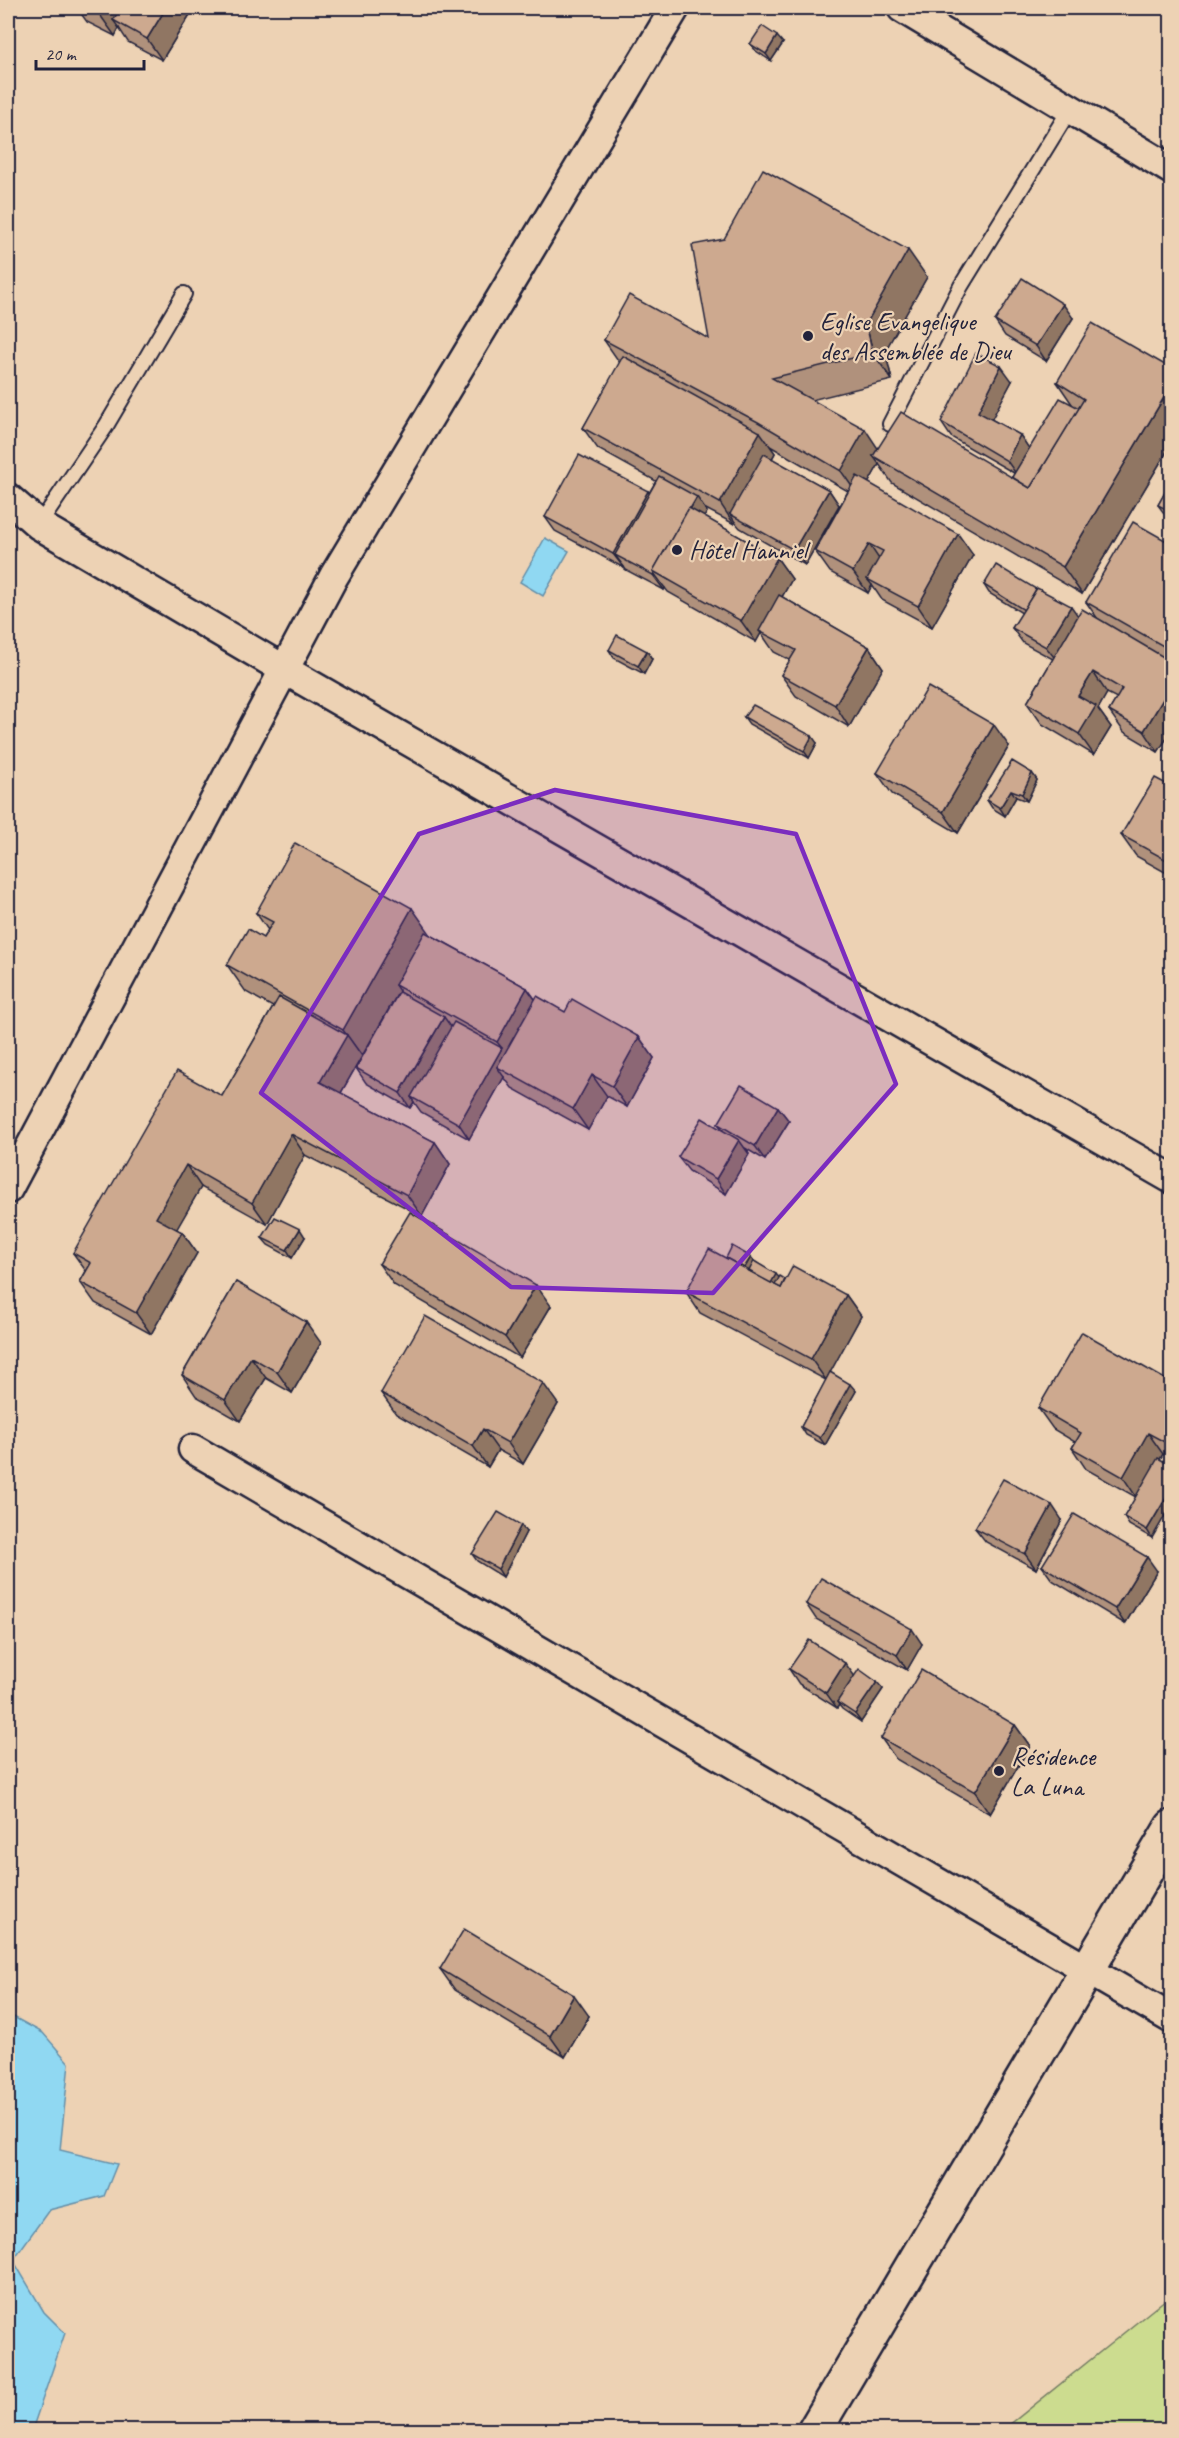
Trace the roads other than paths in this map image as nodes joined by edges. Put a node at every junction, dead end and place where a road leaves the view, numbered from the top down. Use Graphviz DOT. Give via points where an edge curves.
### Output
graph roads {
  1 [pos="675,8"];
  2 [pos="902,8"];
  3 [pos="1070,109"];
  4 [pos="1172,170"];
  5 [pos="184,294"];
  6 [pos="890,423"];
  7 [pos="8,498"];
  8 [pos="39,525"];
  9 [pos="285,670"];
  10 [pos="1172,1179"];
  11 [pos="8,1189"];
  12 [pos="193,1449"];
  13 [pos="1172,1827"];
  14 [pos="1086,1970"];
  15 [pos="1172,2019"];
  16 [pos="815,2430"];
  1 -- 9 [label="street" via="340,566"];
  2 -- 3 [label="street"];
  3 -- 4 [label="street"];
  3 -- 6 [label="lane" via="961,286"];
  5 -- 8 [label="lane" via="106,426"];
  7 -- 8 [label="street"];
  8 -- 9 [label="street"];
  9 -- 10 [label="street"];
  9 -- 11 [label="street"];
  12 -- 14 [label="street"];
  13 -- 14 [label="street"];
  14 -- 15 [label="street"];
  14 -- 16 [label="street"];
}
